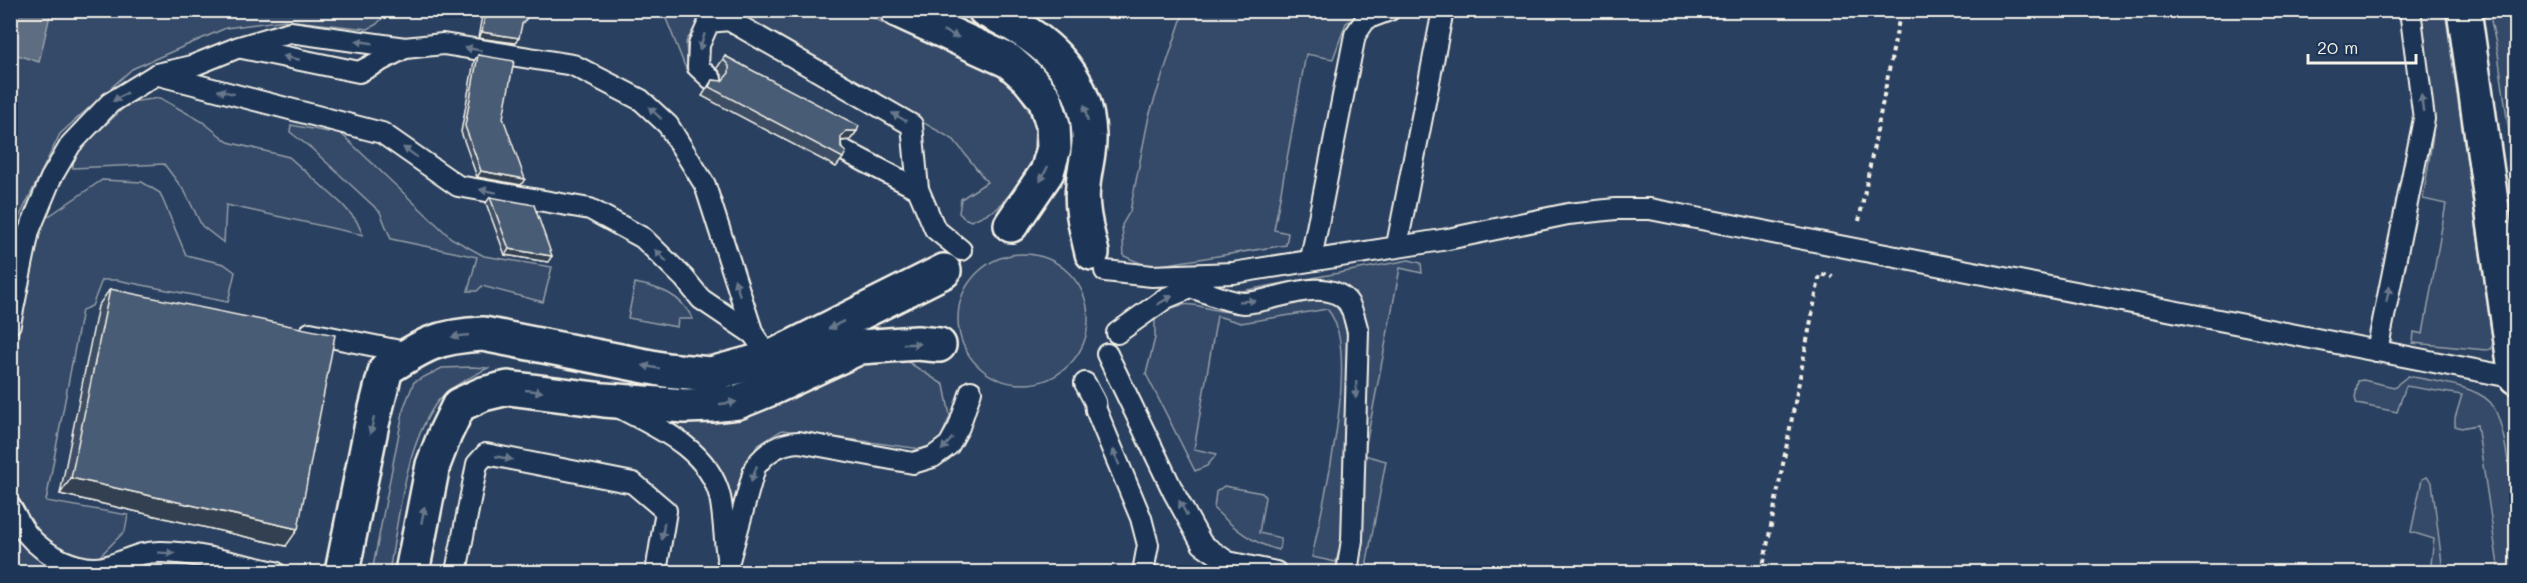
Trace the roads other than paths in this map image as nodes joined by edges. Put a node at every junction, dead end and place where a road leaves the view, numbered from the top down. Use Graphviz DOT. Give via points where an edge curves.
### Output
graph roads {
  1 [pos="897,10"];
  2 [pos="985,10"];
  3 [pos="1390,10"];
  4 [pos="1443,10"];
  5 [pos="2410,10"];
  6 [pos="2464,10"];
  7 [pos="238,47"];
  8 [pos="405,48"];
  9 [pos="157,75"];
  10 [pos="711,79"];
  11 [pos="845,151"];
  12 [pos="918,189"];
  13 [pos="1011,225"];
  14 [pos="1397,245"];
  15 [pos="1311,259"];
  16 [pos="953,260"];
  17 [pos="1099,262"];
  18 [pos="1233,273"];
  19 [pos="1191,287"];
  20 [pos="10,324"];
  21 [pos="297,330"];
  22 [pos="1117,333"];
  23 [pos="939,345"];
  24 [pos="762,346"];
  25 [pos="2377,351"];
  26 [pos="410,353"];
  27 [pos="1107,354"];
  28 [pos="2517,377"];
  29 [pos="1085,383"];
  30 [pos="971,391"];
  31 [pos="604,400"];
  32 [pos="10,506"];
  33 [pos="1202,544"];
  34 [pos="727,568"];
  35 [pos="275,573"];
  36 [pos="342,573"];
  37 [pos="412,573"];
  38 [pos="456,573"];
  39 [pos="656,573"];
  40 [pos="1143,573"];
  41 [pos="1217,573"];
  42 [pos="1276,573"];
  43 [pos="1347,573"];
  1 -- 13 [label="street, one-way" via="1009,61 1045,99 1053,125 1054,148 1047,172"];
  17 -- 2 [label="street, one-way" via="1083,213 1082,187 1089,138 1080,91 1053,52 1017,26"];
  3 -- 15 [label="lane" via="1366,20 1355,35"];
  4 -- 14 [label="lane"];
  25 -- 5 [label="lane, one-way" via="2424,119"];
  6 -- 28 [label="street"];
  8 -- 7 [label="lane, one-way" via="290,32"];
  8 -- 7 [label="lane, one-way" via="359,72"];
  7 -- 9 [label="lane"];
  24 -- 8 [label="lane, one-way" via="705,185 668,125 641,100 573,65 443,44"];
  9 -- 20 [label="lane, one-way" via="110,103 71,144 51,178 29,231"];
  24 -- 9 [label="lane, one-way" via="700,299 643,238 590,209 458,186 382,133"];
  12 -- 10 [label="lane, one-way" via="912,125 729,20 710,21 699,45 698,67"];
  11 -- 12 [label="lane"];
  12 -- 16 [label="lane"];
  14 -- 15 [label="lane"];
  14 -- 25 [label="lane" via="1448,239 1568,214 1650,209"];
  15 -- 18 [label="lane"];
  16 -- 24 [label="street, one-way"];
  17 -- 18 [label="lane" via="1152,276"];
  18 -- 19 [label="lane"];
  22 -- 19 [label="lane, one-way" via="1166,298"];
  19 -- 43 [label="lane, one-way" via="1243,303 1317,289 1333,292 1347,301 1358,331 1352,540"];
  21 -- 26 [label="lane"];
  31 -- 23 [label="street, one-way" via="686,406 738,402 860,347"];
  24 -- 26 [label="street, one-way" via="711,374 666,370 483,334 453,335"];
  25 -- 28 [label="lane"];
  26 -- 36 [label="street, one-way" via="386,369"];
  33 -- 27 [label="lane, one-way"];
  40 -- 29 [label="lane, one-way" via="1148,545 1141,518"];
  30 -- 34 [label="lane, one-way" via="949,445 933,457 913,463 799,442 786,443 764,456 755,466"];
  31 -- 34 [label="lane" via="664,430 705,464 720,497"];
  37 -- 31 [label="street, one-way" via="433,465 459,405 508,388"];
  32 -- 35 [label="lane, one-way" via="27,534 50,554 77,566 106,567 132,556 160,552"];
  33 -- 41 [label="lane"];
  33 -- 42 [label="lane" via="1228,562"];
  38 -- 39 [label="lane, one-way" via="477,464 486,454 633,483 666,511"];
}
